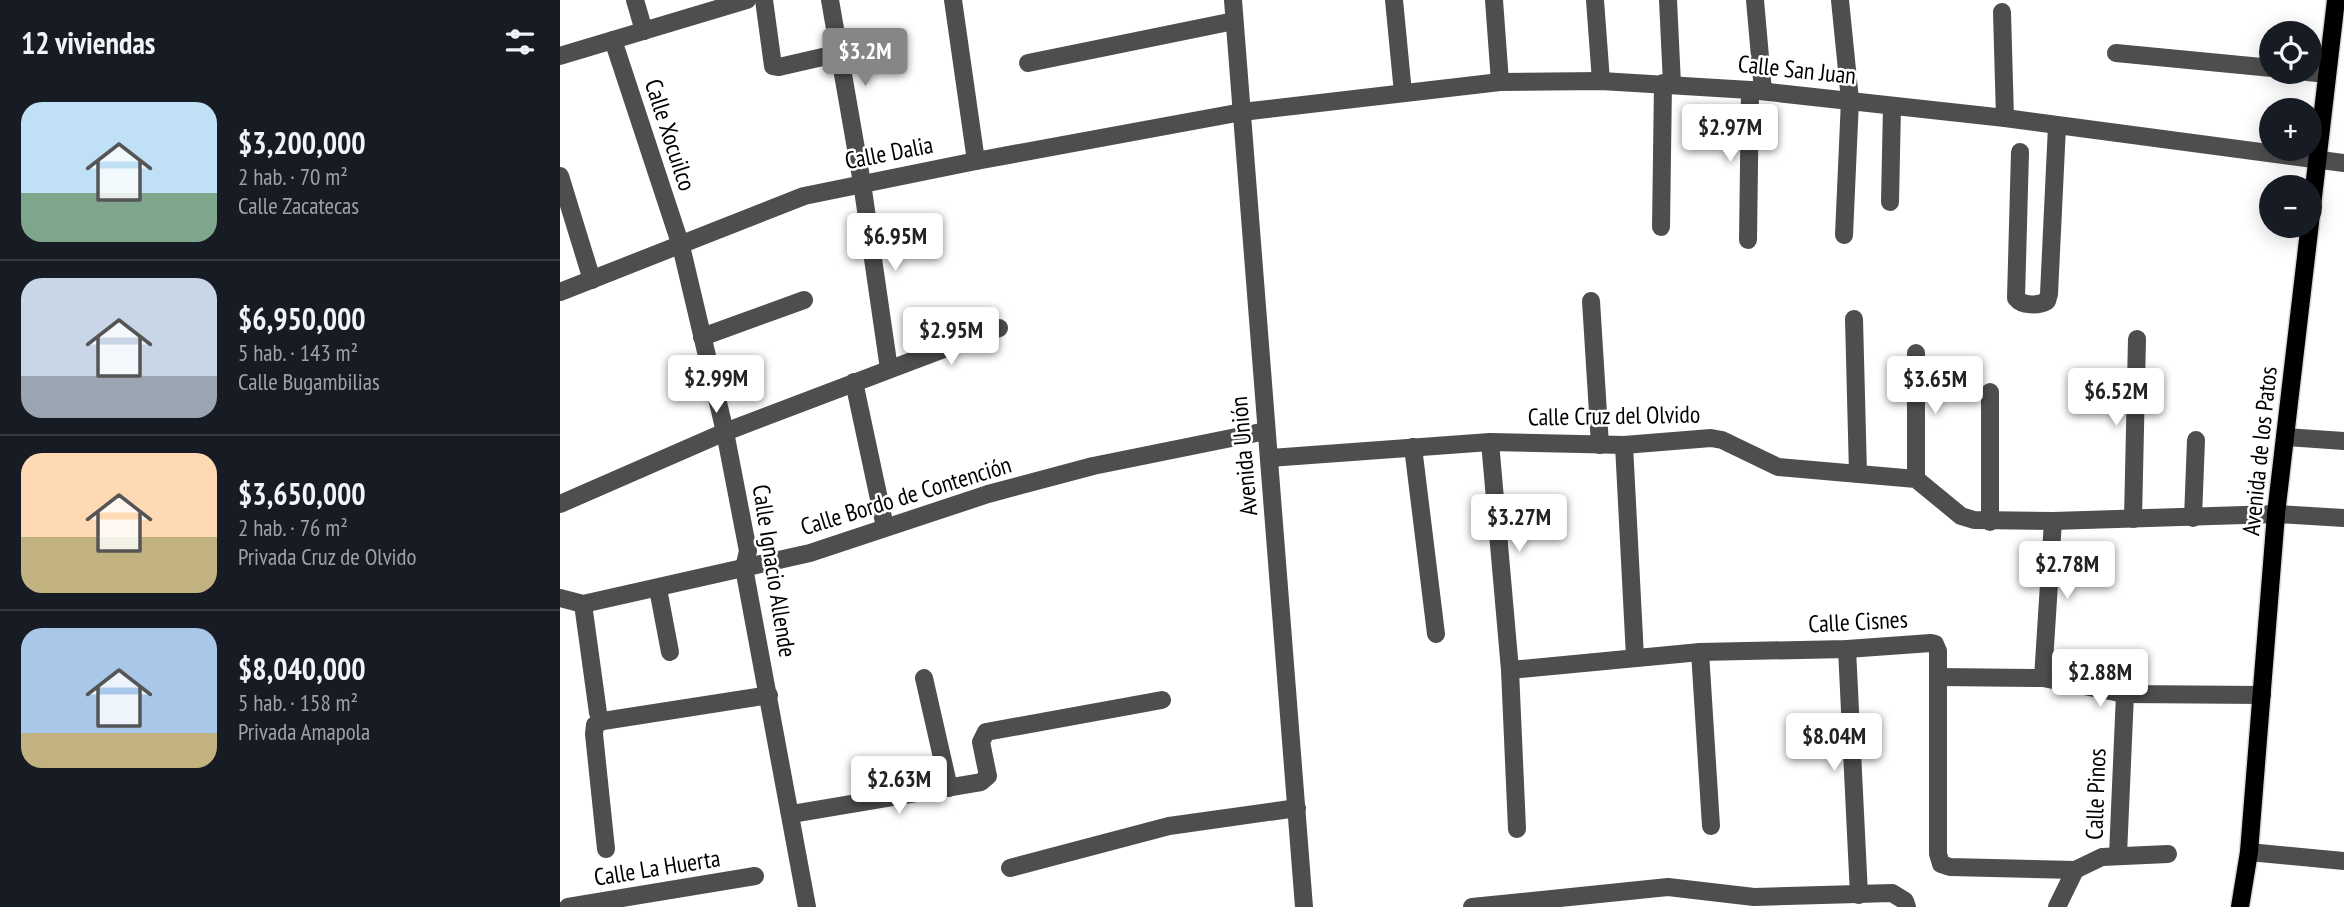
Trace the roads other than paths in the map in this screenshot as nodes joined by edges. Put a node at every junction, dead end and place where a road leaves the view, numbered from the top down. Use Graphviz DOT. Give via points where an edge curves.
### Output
graph roads {
  1 [pos="635,0"];
  2 [pos="747,0"];
  3 [pos="764,0"];
  4 [pos="830,0"];
  5 [pos="953,0"];
  6 [pos="1233,0"];
  7 [pos="1394,0"];
  8 [pos="1494,0"];
  9 [pos="1595,0"];
  10 [pos="1668,0"];
  11 [pos="1755,0"];
  12 [pos="1840,0"];
  13 [pos="2336,0"];
  14 [pos="717,4"];
  15 [pos="2002,12"];
  16 [pos="1234,20"];
  17 [pos="643,31"];
  18 [pos="613,40"];
  19 [pos="2116,52"];
  20 [pos="840,53"];
  21 [pos="560,56"];
  22 [pos="1028,63"];
  23 [pos="2259,67"];
  24 [pos="2322,74"];
  25 [pos="2327,74"];
  26 [pos="1601,81"];
  27 [pos="1500,82"];
  28 [pos="1667,83"];
  29 [pos="1757,90"];
  30 [pos="1403,93"];
  31 [pos="1850,100"];
  32 [pos="1892,106"];
  33 [pos="1242,112"];
  34 [pos="2005,118"];
  35 [pos="2322,122"];
  36 [pos="2057,126"];
  37 [pos="2020,152"];
  38 [pos="2259,153"];
  39 [pos="976,161"];
  40 [pos="2318,161"];
  41 [pos="2344,163"];
  42 [pos="560,176"];
  43 [pos="862,183"];
  44 [pos="1890,202"];
  45 [pos="1661,227"];
  46 [pos="1844,234"];
  47 [pos="1748,240"];
  48 [pos="681,246"];
  49 [pos="592,280"];
  50 [pos="560,292"];
  51 [pos="804,300"];
  52 [pos="1591,301"];
  53 [pos="1854,319"];
  54 [pos="999,328"];
  55 [pos="702,337"];
  56 [pos="2137,339"];
  57 [pos="1916,353"];
  58 [pos="889,369"];
  59 [pos="854,382"];
  60 [pos="1990,391"];
  61 [pos="1266,431"];
  62 [pos="725,432"];
  63 [pos="2285,437"];
  64 [pos="2196,440"];
  65 [pos="2344,441"];
  66 [pos="1490,442"];
  67 [pos="1600,445"];
  68 [pos="1624,445"];
  69 [pos="1413,447"];
  70 [pos="1269,458"];
  71 [pos="1858,474"];
  72 [pos="1916,479"];
  73 [pos="560,504"];
  74 [pos="2276,514"];
  75 [pos="2193,518"];
  76 [pos="2344,518"];
  77 [pos="2133,519"];
  78 [pos="2053,521"];
  79 [pos="1990,522"];
  80 [pos="885,527"];
  81 [pos="744,568"];
  82 [pos="658,589"];
  83 [pos="560,598"];
  84 [pos="583,604"];
  85 [pos="1436,634"];
  86 [pos="1847,649"];
  87 [pos="670,652"];
  88 [pos="1700,652"];
  89 [pos="1635,657"];
  90 [pos="1510,670"];
  91 [pos="1938,677"];
  92 [pos="924,678"];
  93 [pos="2043,678"];
  94 [pos="2125,694"];
  95 [pos="769,695"];
  96 [pos="2262,695"];
  97 [pos="1162,700"];
  98 [pos="598,713"];
  99 [pos="949,788"];
  100 [pos="1297,808"];
  101 [pos="791,814"];
  102 [pos="1711,826"];
  103 [pos="1517,829"];
  104 [pos="606,849"];
  105 [pos="2249,852"];
  106 [pos="2168,854"];
  107 [pos="2118,855"];
  108 [pos="2344,861"];
  109 [pos="1010,868"];
  110 [pos="2075,870"];
  111 [pos="755,876"];
  112 [pos="1858,895"];
  113 [pos="568,907"];
  114 [pos="807,907"];
  115 [pos="1304,907"];
  116 [pos="1472,907"];
  117 [pos="1907,907"];
  118 [pos="2057,907"];
  119 [pos="2240,907"];
  1 -- 17 [label="street"];
  2 -- 14 [label="street"];
  3 -- 20 [label="street" via="773,66"];
  4 -- 20 [label="street"];
  5 -- 39 [label="street"];
  6 -- 16 [label="street, Avenida Unión"];
  7 -- 30 [label="street"];
  8 -- 27 [label="street"];
  9 -- 26 [label="street"];
  10 -- 28 [label="street"];
  11 -- 29 [label="street"];
  12 -- 31 [label="street"];
  13 -- 25 [label="main road, Avenida de los Patos"];
  14 -- 17 [label="street"];
  15 -- 34 [label="street"];
  16 -- 22 [label="street"];
  16 -- 33 [label="street, Avenida Unión"];
  17 -- 18 [label="street"];
  18 -- 21 [label="street"];
  18 -- 48 [label="street, Calle Xocuilco"];
  19 -- 23 [label="street"];
  20 -- 43 [label="street"];
  24 -- 25 [label="street"];
  25 -- 35 [label="main road, Avenida de los Patos"];
  26 -- 27 [label="street, Calle San Juan"];
  26 -- 28 [label="street, Calle San Juan"];
  27 -- 30 [label="street, Calle San Juan"];
  28 -- 29 [label="street, Calle San Juan"];
  28 -- 45 [label="street"];
  29 -- 31 [label="street, Calle San Juan"];
  29 -- 47 [label="street"];
  30 -- 33 [label="street, Calle San Juan"];
  31 -- 32 [label="street, Calle San Juan"];
  31 -- 46 [label="street"];
  32 -- 34 [label="street, Calle San Juan"];
  32 -- 44 [label="street"];
  33 -- 39 [label="street, Calle Dalia"];
  33 -- 61 [label="street, Avenida Unión"];
  34 -- 36 [label="street, Calle San Juan"];
  36 -- 37 [label="street" via="2047,301 2041,304 2017,301"];
  36 -- 38 [label="street, Calle San Juan"];
  39 -- 43 [label="street, Calle Dalia"];
  40 -- 41 [label="street, Calle San Juan"];
  40 -- 63 [label="main road, Avenida de los Patos"];
  42 -- 49 [label="street"];
  43 -- 48 [label="street, Calle Dalia" via="804,196"];
  43 -- 58 [label="street"];
  48 -- 49 [label="street, Calle Dalia"];
  48 -- 55 [label="street, Calle Ignacio Allende"];
  49 -- 50 [label="street, Calle Dalia"];
  51 -- 55 [label="street"];
  52 -- 67 [label="street"];
  53 -- 71 [label="street"];
  54 -- 58 [label="street"];
  55 -- 62 [label="street, Calle Ignacio Allende"];
  56 -- 77 [label="street"];
  57 -- 72 [label="street"];
  58 -- 59 [label="street"];
  59 -- 62 [label="street"];
  59 -- 80 [label="street"];
  60 -- 79 [label="street"];
  61 -- 70 [label="street, Avenida Unión"];
  61 -- 80 [label="street, Calle Bordo de Contención" via="1093,466"];
  62 -- 73 [label="street"];
  62 -- 81 [label="street, Calle Ignacio Allende" via="748,551"];
  63 -- 65 [label="street"];
  63 -- 74 [label="main road, Avenida de los Patos"];
  64 -- 75 [label="street"];
  66 -- 67 [label="street, Calle Cruz del Olvido"];
  66 -- 69 [label="street, Calle Cruz del Olvido"];
  66 -- 90 [label="street"];
  67 -- 68 [label="street, Calle Cruz del Olvido"];
  68 -- 71 [label="street, Calle Cruz del Olvido" via="1712,438 1778,467"];
  68 -- 89 [label="street"];
  69 -- 70 [label="street, Calle Cruz del Olvido"];
  69 -- 85 [label="street"];
  70 -- 100 [label="street, Avenida Unión"];
  71 -- 72 [label="street, Calle Cruz del Olvido"];
  72 -- 79 [label="street" via="1961,516"];
  74 -- 75 [label="street"];
  74 -- 76 [label="street"];
  74 -- 96 [label="main road, Avenida de los Patos"];
  75 -- 77 [label="street"];
  77 -- 78 [label="street"];
  78 -- 79 [label="street"];
  78 -- 93 [label="street"];
  80 -- 81 [label="street, Calle Bordo de Contención" via="810,553"];
  81 -- 82 [label="street, Calle Bordo de Contención"];
  81 -- 95 [label="street, Calle Ignacio Allende"];
  82 -- 84 [label="street, Calle Bordo de Contención"];
  82 -- 87 [label="street"];
  83 -- 84 [label="street, Calle Bordo de Contención"];
  84 -- 98 [label="street"];
  86 -- 88 [label="street, Calle Cisnes"];
  86 -- 91 [label="street, Calle Cisnes" via="1935,644"];
  86 -- 112 [label="street"];
  88 -- 89 [label="street, Calle Cisnes"];
  88 -- 102 [label="street"];
  89 -- 90 [label="street, Calle Cisnes"];
  90 -- 103 [label="street"];
  91 -- 93 [label="street"];
  91 -- 110 [label="street" via="1939,859 1945,866"];
  92 -- 99 [label="street"];
  93 -- 94 [label="street"];
  94 -- 96 [label="street"];
  94 -- 107 [label="street, Calle Pinos"];
  95 -- 101 [label="street, Calle Ignacio Allende"];
  95 -- 104 [label="street" via="595,725"];
  96 -- 105 [label="main road, Avenida de los Patos"];
  97 -- 99 [label="street" via="986,732 982,742 987,779"];
  99 -- 101 [label="street"];
  100 -- 109 [label="street" via="1169,826"];
  100 -- 115 [label="street, Avenida Unión"];
  101 -- 114 [label="street, Calle Ignacio Allende"];
  105 -- 108 [label="street"];
  105 -- 119 [label="main road, Avenida de los Patos"];
  106 -- 107 [label="street"];
  107 -- 110 [label="street"];
  110 -- 118 [label="street"];
  111 -- 113 [label="street, Calle La Huerta"];
  112 -- 116 [label="street" via="1754,897 1668,887"];
  112 -- 117 [label="street" via="1892,893"];
}
